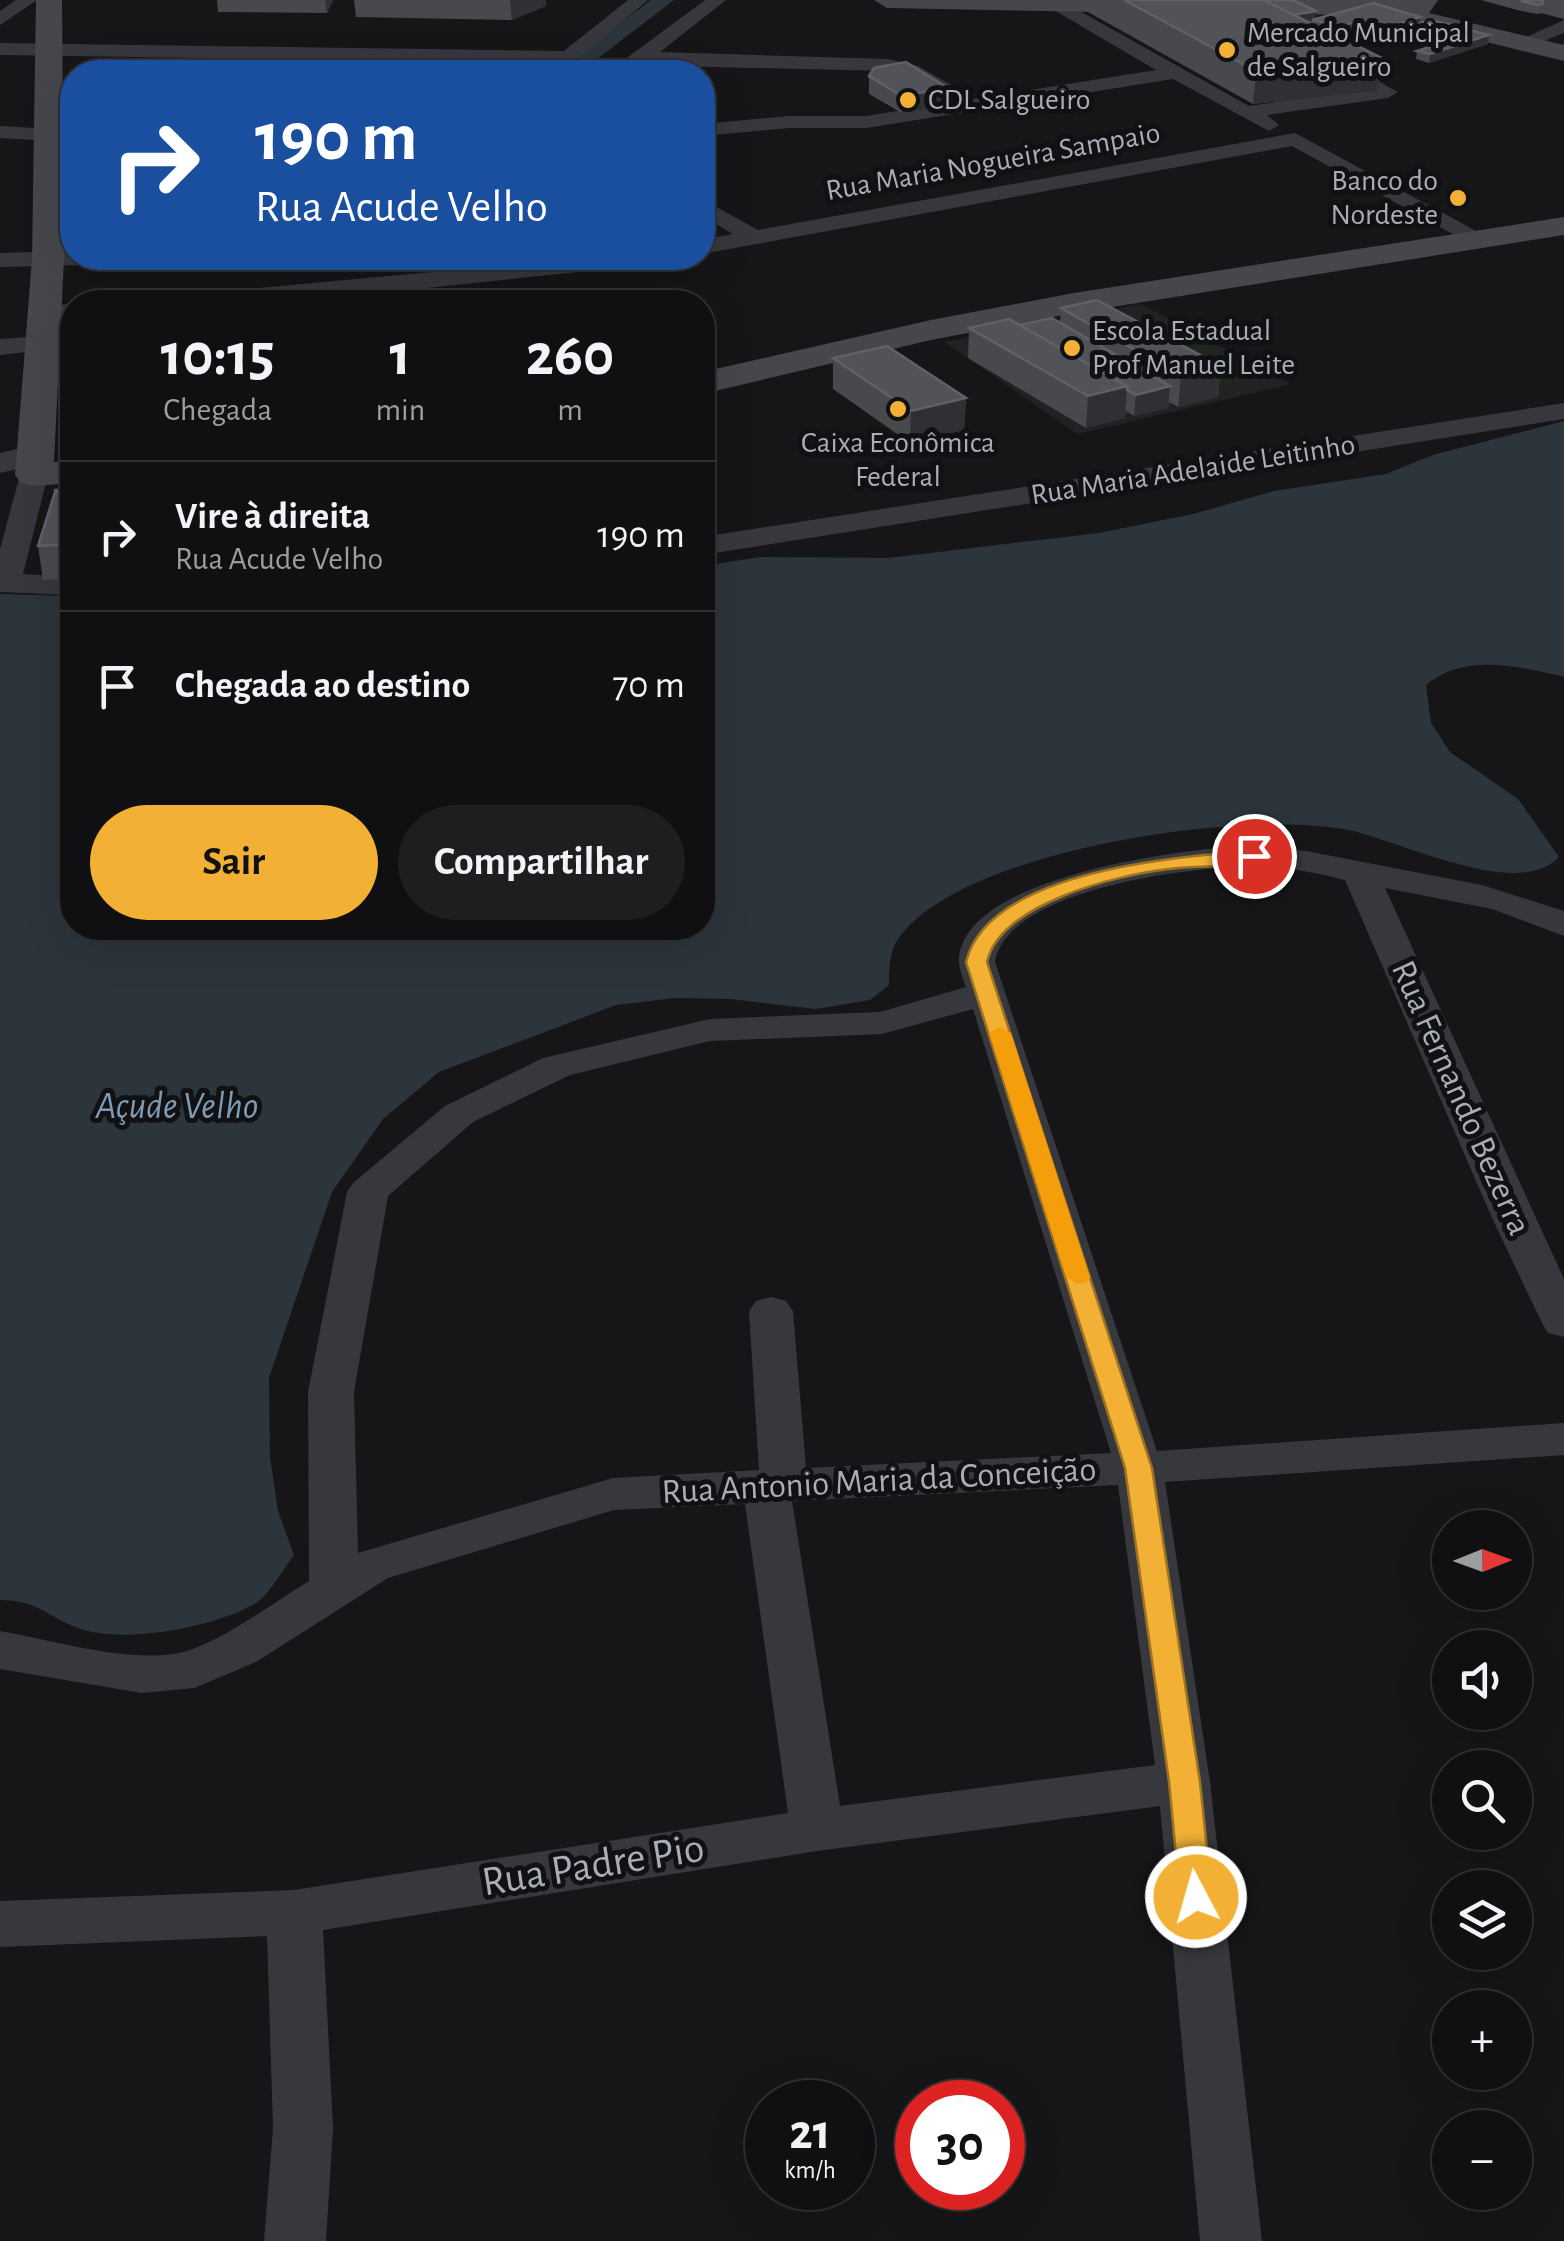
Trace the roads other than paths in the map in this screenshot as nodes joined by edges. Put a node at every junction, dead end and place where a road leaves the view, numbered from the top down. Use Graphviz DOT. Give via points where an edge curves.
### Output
graph roads {
  1 [pos="50,0"];
  2 [pos="639,0"];
  3 [pos="716,0"];
  4 [pos="887,0"];
  5 [pos="1349,0"];
  6 [pos="1426,0"];
  7 [pos="1443,0"];
  8 [pos="1048,1"];
  9 [pos="1204,6"];
  10 [pos="15,8"];
  11 [pos="1384,9"];
  12 [pos="1272,32"];
  13 [pos="1563,34"];
  14 [pos="48,48"];
  15 [pos="0,49"];
  16 [pos="1321,56"];
  17 [pos="640,57"];
  18 [pos="571,58"];
  19 [pos="271,60"];
  20 [pos="496,60"];
  21 [pos="568,60"];
  22 [pos="636,60"];
  23 [pos="855,62"];
  24 [pos="1175,73"];
  25 [pos="837,93"];
  26 [pos="978,103"];
  27 [pos="1248,112"];
  28 [pos="715,129"];
  29 [pos="0,132"];
  30 [pos="51,134"];
  31 [pos="1294,139"];
  32 [pos="715,214"];
  33 [pos="60,226"];
  34 [pos="1564,226"];
  35 [pos="755,238"];
  36 [pos="0,239"];
  37 [pos="1479,239"];
  38 [pos="715,246"];
  39 [pos="60,247"];
  40 [pos="60,247"];
  41 [pos="0,260"];
  42 [pos="60,266"];
  43 [pos="533,270"];
  44 [pos="348,290"];
  45 [pos="54,323"];
  46 [pos="0,347"];
  47 [pos="715,379"];
  48 [pos="1564,410"];
  49 [pos="60,454"];
  50 [pos="17,466"];
  51 [pos="60,471"];
  52 [pos="715,544"];
  53 [pos="2,582"];
  54 [pos="60,585"];
  55 [pos="1360,873"];
  56 [pos="1564,926"];
  57 [pos="987,993"];
  58 [pos="1554,1283"];
  59 [pos="771,1310"];
  60 [pos="1564,1322"];
  61 [pos="1564,1439"];
  62 [pos="1139,1468"];
  63 [pos="776,1488"];
  64 [pos="334,1589"];
  65 [pos="0,1650"];
  66 [pos="1184,1782"];
  67 [pos="816,1830"];
  68 [pos="294,1912"];
  69 [pos="0,1924"];
  70 [pos="295,2241"];
  71 [pos="1230,2241"];
  1 -- 14 [label="main road"];
  2 -- 18 [label="street"];
  3 -- 17 [label="street"];
  4 -- 8 [label="main road"];
  5 -- 11 [label="main road"];
  6 -- 11 [label="main road"];
  7 -- 13 [label="main road"];
  8 -- 9 [label="main road"];
  8 -- 24 [label="street, Rua Maria Nogueira Sampaio"];
  9 -- 11 [label="main road"];
  9 -- 12 [label="street"];
  10 -- 14 [label="main road"];
  11 -- 13 [label="main road" via="1523,43"];
  14 -- 15 [label="street"];
  14 -- 19 [label="street"];
  14 -- 30 [label="main road"];
  16 -- 27 [label="street" via="1388,92"];
  17 -- 22 [label="street"];
  17 -- 23 [label="street"];
  18 -- 20 [label="street"];
  18 -- 21 [label="street"];
  23 -- 25 [label="street"];
  23 -- 26 [label="street" via="901,66"];
  24 -- 26 [label="street"];
  24 -- 27 [label="street, Rua Maria Nogueira Sampaio"];
  26 -- 28 [label="street" via="866,122"];
  27 -- 31 [label="street, Rua Maria Nogueira Sampaio"];
  29 -- 30 [label="street"];
  30 -- 33 [label="main road"];
  31 -- 35 [label="street, Rua Maria Nogueira Sampaio"];
  31 -- 37 [label="street, Rua Maria Nogueira Sampaio"];
  32 -- 35 [label="street"];
  34 -- 37 [label="main road"];
  35 -- 38 [label="street, Rua Maria Nogueira Sampaio"];
  36 -- 39 [label="street"];
  37 -- 47 [label="main road" via="1038,310"];
  40 -- 41 [label="street"];
  42 -- 45 [label="main road"];
  43 -- 44 [label="street"];
  45 -- 46 [label="street"];
  45 -- 50 [label="main road"];
  48 -- 52 [label="street, Rua Maria Adelaide Leitinho"];
  49 -- 50 [label="main road"];
  50 -- 51 [label="main road"];
  50 -- 53 [label="street"];
  53 -- 54 [label="street"];
  55 -- 56 [label="street" via="1528,908"];
  55 -- 57 [label="street" via="1276,857 1218,857 1089,881 1034,902 982,942 977,962"];
  55 -- 58 [label="street, Rua Fernando Bezerra"];
  57 -- 62 [label="street"];
  57 -- 64 [label="street" via="882,1023 710,1030 557,1066 460,1114 368,1192 331,1392"];
  58 -- 60 [label="street, Rua Fernando Bezerra"];
  59 -- 63 [label="street"];
  61 -- 62 [label="street, Rua Antonio Maria da Conceição"];
  62 -- 63 [label="street, Rua Antonio Maria da Conceição"];
  62 -- 66 [label="street"];
  63 -- 64 [label="street, Rua Antonio Maria da Conceição" via="613,1494 372,1566"];
  63 -- 67 [label="street"];
  64 -- 65 [label="street, Rua Antonio Maria da Conceição" via="194,1669 142,1674"];
  66 -- 67 [label="street, Rua Padre Pio"];
  66 -- 71 [label="street"];
  67 -- 68 [label="street, Rua Padre Pio"];
  68 -- 69 [label="street, Rua Padre Pio"];
  68 -- 70 [label="street" via="303,2128"];
}
